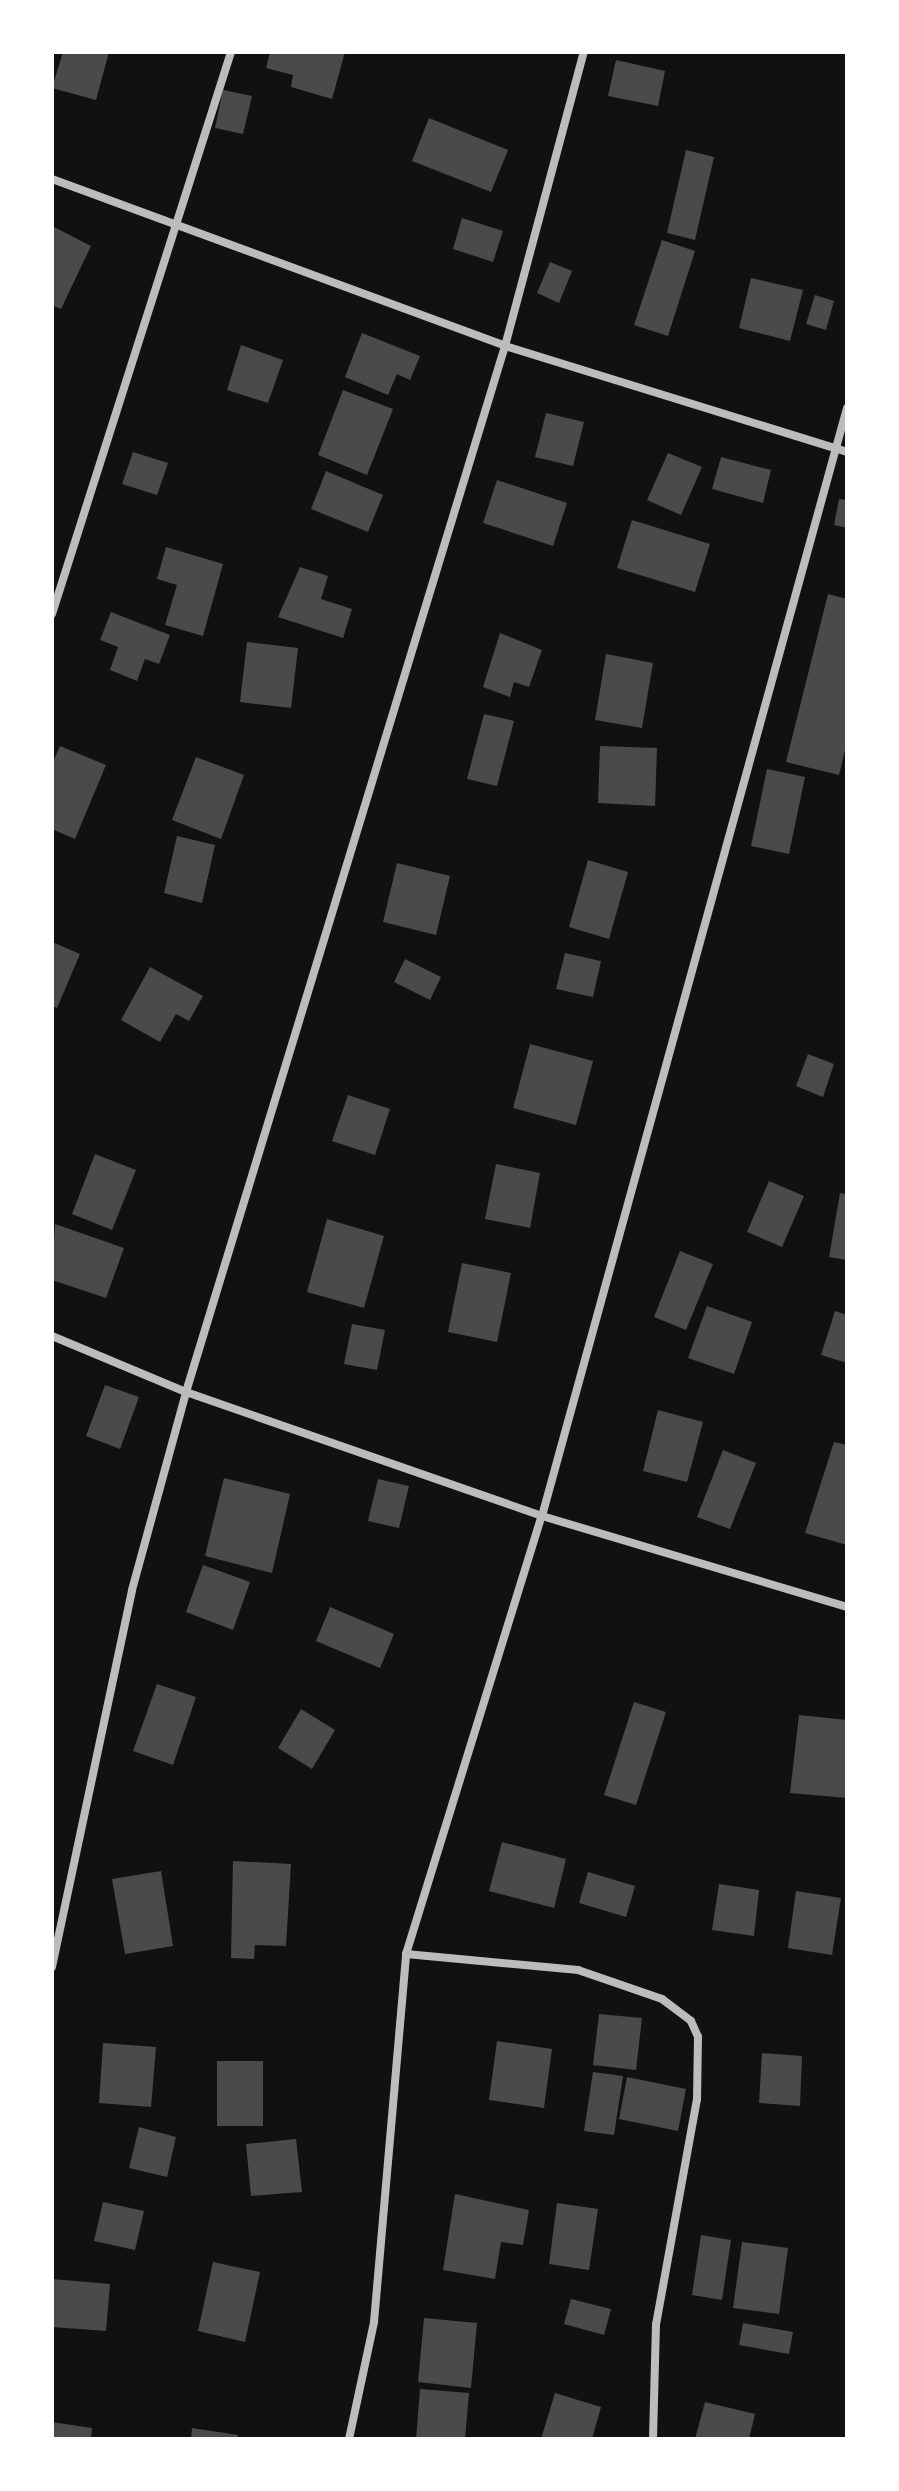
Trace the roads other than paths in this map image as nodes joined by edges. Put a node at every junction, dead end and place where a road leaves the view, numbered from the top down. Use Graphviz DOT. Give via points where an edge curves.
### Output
graph roads {
  1 [pos="231,52"];
  2 [pos="584,52"];
  3 [pos="52,179"];
  4 [pos="172,227"];
  5 [pos="505,346"];
  6 [pos="847,408"];
  7 [pos="833,447"];
  8 [pos="847,452"];
  9 [pos="52,614"];
  10 [pos="52,1336"];
  11 [pos="186,1392"];
  12 [pos="542,1516"];
  13 [pos="847,1607"];
  14 [pos="406,1954"];
  15 [pos="52,1967"];
  16 [pos="349,2439"];
  17 [pos="653,2439"];
  1 -- 4 [label="street"];
  2 -- 5 [label="street"];
  3 -- 4 [label="street"];
  4 -- 5 [label="street"];
  4 -- 9 [label="street"];
  5 -- 7 [label="street"];
  5 -- 11 [label="street"];
  6 -- 7 [label="street"];
  7 -- 8 [label="street"];
  7 -- 12 [label="street"];
  10 -- 11 [label="street"];
  11 -- 12 [label="street"];
  11 -- 15 [label="street" via="132,1590"];
  12 -- 13 [label="street"];
  12 -- 14 [label="street"];
  14 -- 16 [label="street" via="374,2322"];
  14 -- 17 [label="street" via="578,1970 662,1999 691,2021 698,2037 697,2099 656,2324"];
}
